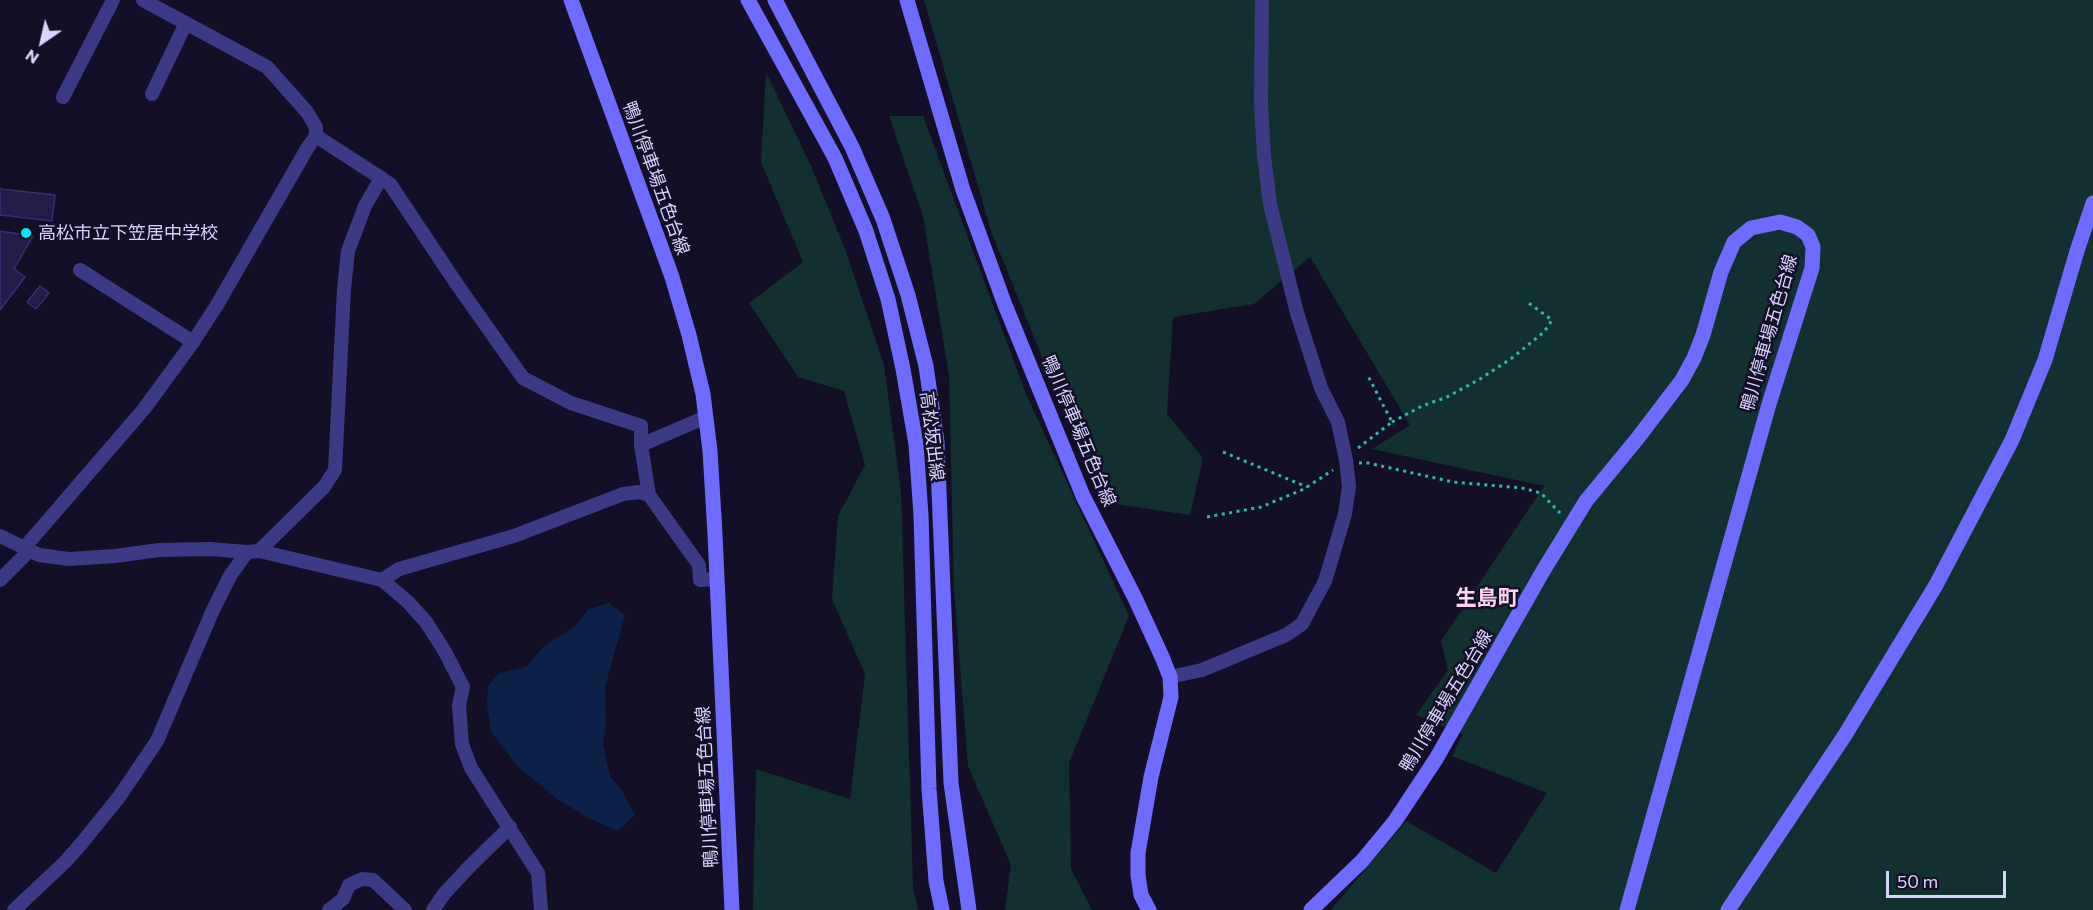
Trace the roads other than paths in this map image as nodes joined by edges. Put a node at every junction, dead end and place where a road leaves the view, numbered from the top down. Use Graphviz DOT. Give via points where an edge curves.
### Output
graph roads {
  1 [pos="113,0"];
  2 [pos="143,0"];
  3 [pos="571,0"];
  4 [pos="748,0"];
  5 [pos="775,0"];
  6 [pos="907,0"];
  7 [pos="1262,0"];
  8 [pos="186,23"];
  9 [pos="152,94"];
  10 [pos="63,97"];
  11 [pos="316,136"];
  12 [pos="381,178"];
  13 [pos="2093,203"];
  14 [pos="80,270"];
  15 [pos="193,342"];
  16 [pos="706,417"];
  17 [pos="641,445"];
  18 [pos="649,495"];
  19 [pos="0,536"];
  20 [pos="27,549"];
  21 [pos="254,552"];
  22 [pos="717,579"];
  23 [pos="0,580"];
  24 [pos="381,580"];
  25 [pos="1170,678"];
  26 [pos="510,827"];
  27 [pos="14,910"];
  28 [pos="329,910"];
  29 [pos="405,910"];
  30 [pos="433,910"];
  31 [pos="541,910"];
  32 [pos="732,910"];
  33 [pos="942,910"];
  34 [pos="969,910"];
  35 [pos="1149,910"];
  36 [pos="1311,910"];
  37 [pos="1627,910"];
  38 [pos="1728,910"];
  1 -- 10 [label="street"];
  2 -- 8 [label="street"];
  3 -- 16 [label="main road, 鴨川停車場五色台線" via="672,278"];
  4 -- 33 [label="main road, 高松坂出線" via="835,158 862,221 888,299 903,369 916,444 929,789"];
  5 -- 34 [label="main road, 高松坂出線" via="852,147 883,219 926,366 938,454 951,783"];
  6 -- 25 [label="main road, 鴨川停車場五色台線" via="963,190 1005,305 1083,496 1164,658"];
  7 -- 25 [label="street" via="1261,104 1270,204 1297,313 1321,388 1338,422 1349,486 1325,581 1302,624 1286,635 1202,670"];
  8 -- 9 [label="street"];
  8 -- 11 [label="street" via="267,67 307,112 316,127"];
  11 -- 12 [label="street"];
  11 -- 15 [label="street"];
  12 -- 17 [label="street" via="390,183 523,378 571,403 641,426"];
  12 -- 21 [label="street" via="364,206 348,251 335,470 324,487"];
  13 -- 38 [label="main road" via="2045,360 2012,440 1936,585 1845,735"];
  14 -- 15 [label="street"];
  15 -- 20 [label="street" via="144,409"];
  16 -- 17 [label="street"];
  16 -- 22 [label="main road, 鴨川停車場五色台線"];
  17 -- 18 [label="street"];
  18 -- 22 [label="street" via="699,565 700,580"];
  18 -- 24 [label="street" via="623,494 514,536 399,569"];
  19 -- 20 [label="street"];
  20 -- 21 [label="street" via="39,555 69,559 180,550"];
  20 -- 23 [label="street"];
  21 -- 24 [label="street"];
  21 -- 27 [label="street" via="230,576 157,741 81,844"];
  22 -- 32 [label="main road, 鴨川停車場五色台線"];
  24 -- 26 [label="street" via="426,622 444,650 463,687 459,705 462,744 471,768"];
  25 -- 35 [label="main road, 鴨川停車場五色台線" via="1171,697 1151,777 1138,853 1138,875"];
  26 -- 30 [label="street"];
  26 -- 31 [label="street" via="538,873"];
  28 -- 29 [label="street" via="343,899 349,885 362,879 373,880"];
  36 -- 37 [label="main road, 鴨川停車場五色台線" via="1362,861 1395,821 1436,759 1570,525 1682,380 1700,343 1734,242 1751,228 1780,222 1808,235 1813,247 1812,268 1768,404"];
}
